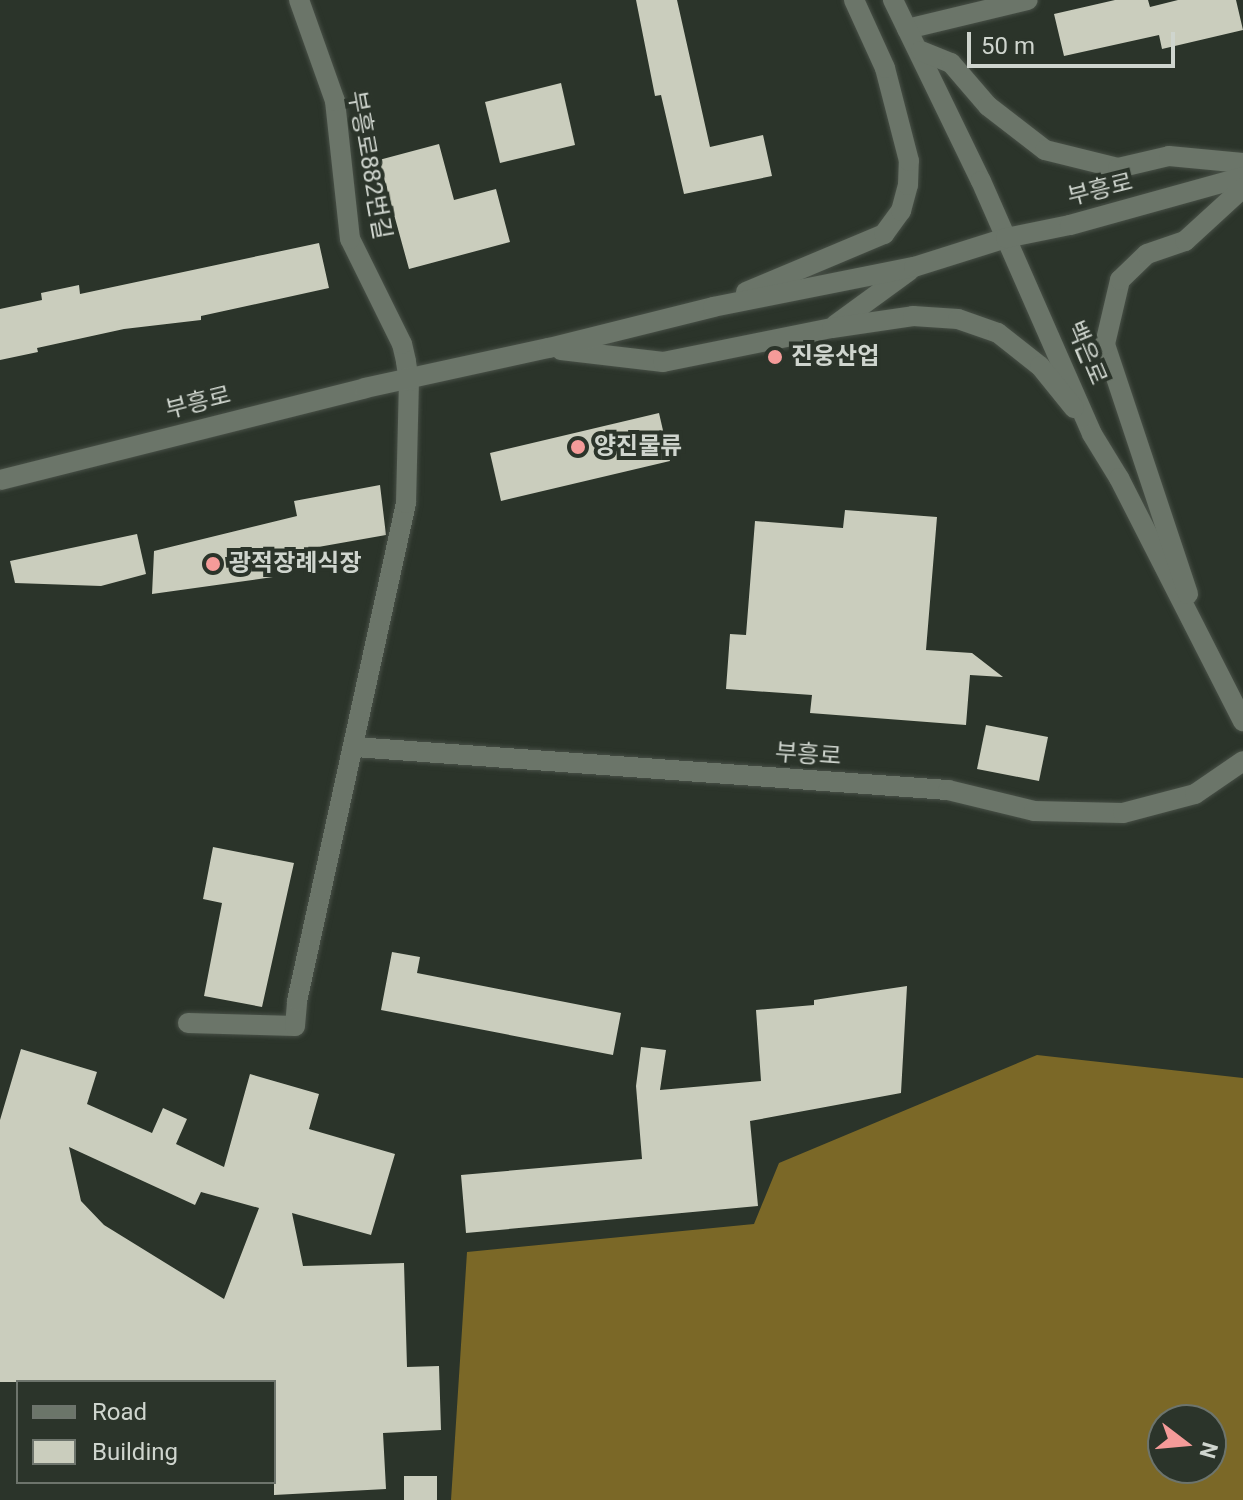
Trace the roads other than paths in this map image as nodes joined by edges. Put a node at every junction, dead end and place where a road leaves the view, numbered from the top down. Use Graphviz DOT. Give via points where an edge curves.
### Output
graph roads {
  1 [pos="299,0"];
  2 [pos="854,0"];
  3 [pos="893,0"];
  4 [pos="1028,0"];
  5 [pos="907,29"];
  6 [pos="921,51"];
  7 [pos="1243,163"];
  8 [pos="1243,177"];
  9 [pos="1243,188"];
  10 [pos="1006,238"];
  11 [pos="914,267"];
  12 [pos="713,307"];
  13 [pos="832,328"];
  14 [pos="549,348"];
  15 [pos="409,381"];
  16 [pos="1092,434"];
  17 [pos="0,480"];
  18 [pos="1210,663"];
  19 [pos="1243,721"];
  20 [pos="355,747"];
  21 [pos="1243,761"];
  22 [pos="188,1023"];
  1 -- 15 [label="main road, 부흥로882번길" via="335,101 350,239 402,344"];
  2 -- 12 [label="main road" via="885,68 909,161 901,211 884,234"];
  3 -- 5 [label="main road, 백은로"];
  4 -- 5 [label="main road"];
  5 -- 6 [label="main road, 백은로"];
  6 -- 7 [label="main road" via="951,63 988,106 1045,150 1118,168 1169,156"];
  6 -- 10 [label="main road, 백은로"];
  8 -- 10 [label="main road, 부흥로"];
  9 -- 18 [label="main road" via="1185,241 1147,254 1120,280 1105,344"];
  10 -- 11 [label="main road, 부흥로"];
  10 -- 16 [label="main road, 백은로"];
  11 -- 12 [label="main road, 부흥로"];
  11 -- 13 [label="main road"];
  12 -- 14 [label="main road, 부흥로"];
  13 -- 14 [label="main road" via="663,362"];
  13 -- 16 [label="main road" via="913,316 971,321 998,333 1040,366"];
  14 -- 15 [label="main road, 부흥로"];
  15 -- 17 [label="main road, 부흥로"];
  15 -- 20 [label="main road" via="406,503"];
  16 -- 18 [label="main road, 백은로"];
  18 -- 19 [label="main road, 백은로"];
  20 -- 21 [label="main road, 부흥로" via="948,790 1034,811 1108,813 1195,794"];
  20 -- 22 [label="main road" via="295,1026"];
}
